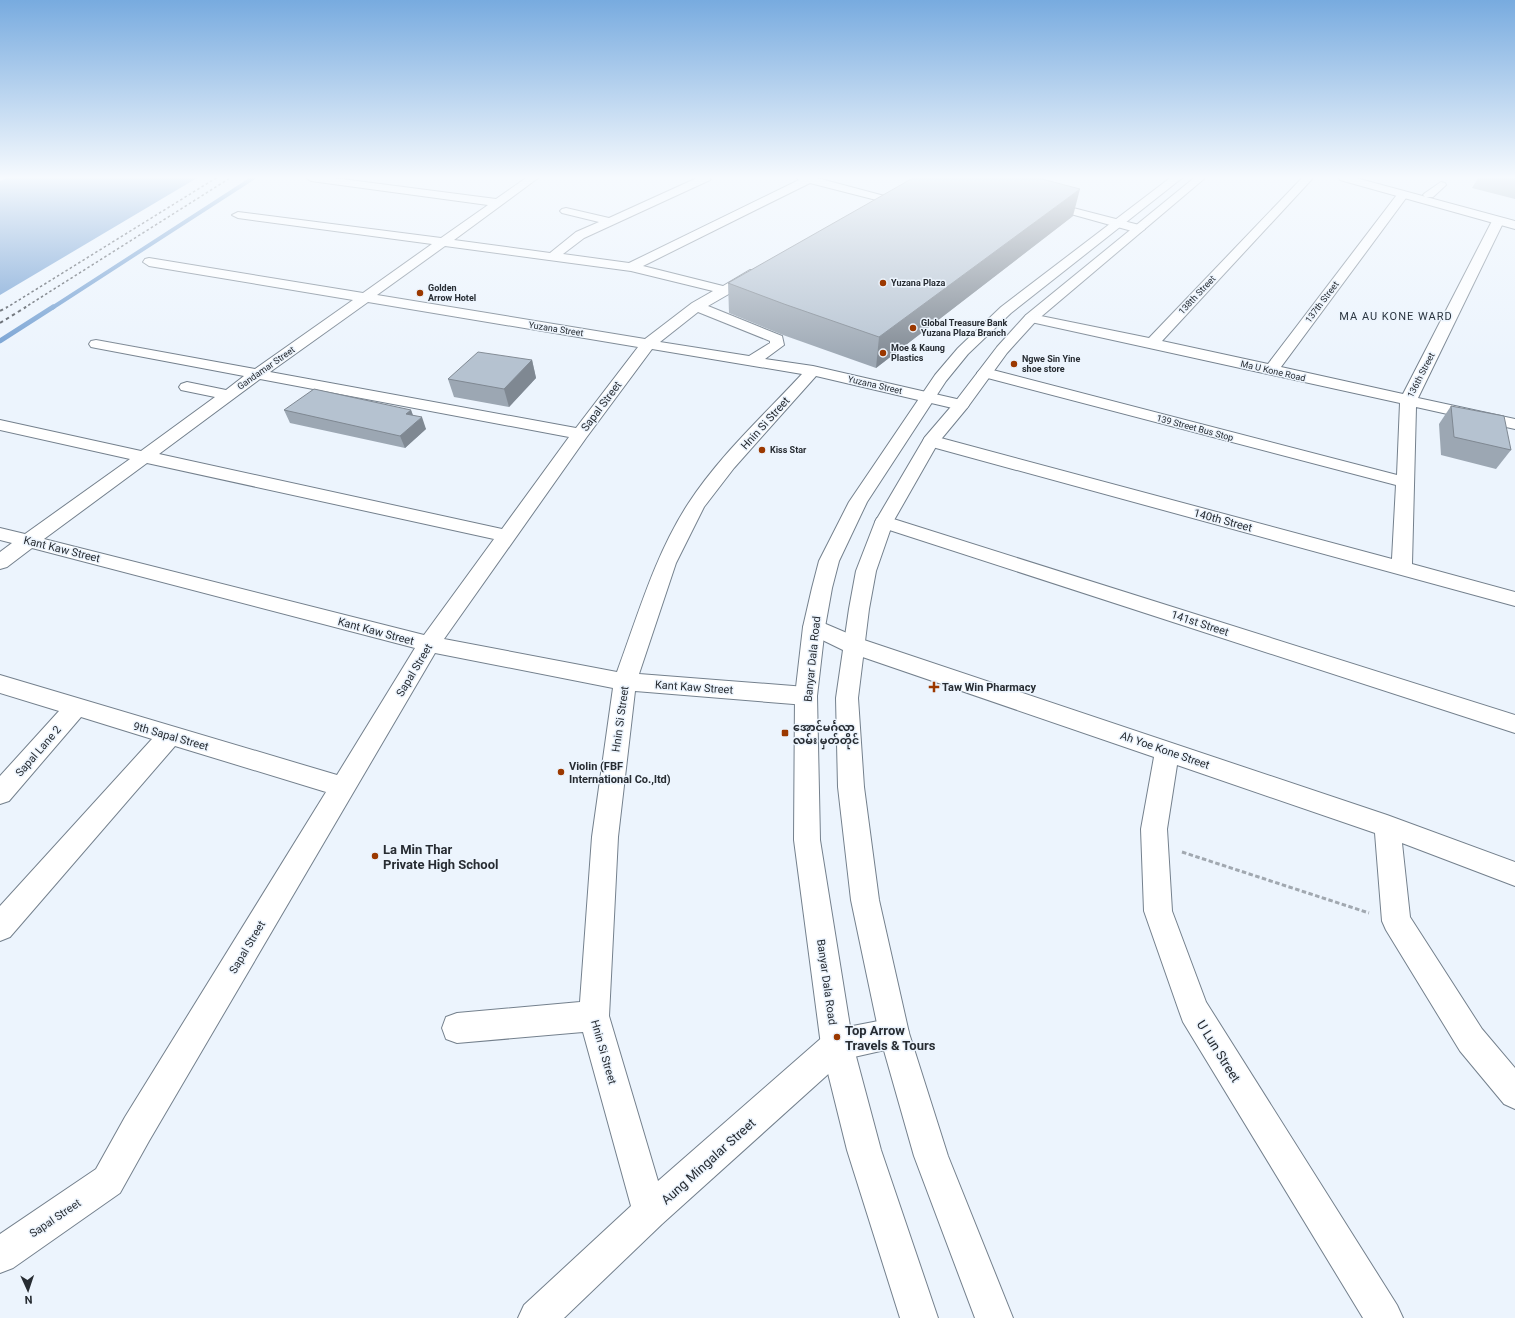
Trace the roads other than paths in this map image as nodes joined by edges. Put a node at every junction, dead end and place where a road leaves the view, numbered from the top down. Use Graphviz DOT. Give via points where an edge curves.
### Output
graph roads {
  1 [pos="415,240"];
  2 [pos="445,240"];
  3 [pos="574,240"];
  4 [pos="685,240"];
  5 [pos="1096,240"];
  6 [pos="1127,240"];
  7 [pos="1250,240"];
  8 [pos="1369,240"];
  9 [pos="1489,240"];
  10 [pos="440,243"];
  11 [pos="552,257"];
  12 [pos="149,262"];
  13 [pos="771,264"];
  14 [pos="631,267"];
  15 [pos="723,290"];
  16 [pos="366,298"];
  17 [pos="697,306"];
  18 [pos="1032,318"];
  19 [pos="1152,343"];
  20 [pos="96,344"];
  21 [pos="648,344"];
  22 [pos="751,361"];
  23 [pos="813,371"];
  24 [pos="1271,371"];
  25 [pos="985,373"];
  26 [pos="256,375"];
  27 [pos="187,387"];
  28 [pos="228,395"];
  29 [pos="929,397"];
  30 [pos="1408,401"];
  31 [pos="961,405"];
  32 [pos="1515,424"];
  33 [pos="0,425"];
  34 [pos="580,434"];
  35 [pos="931,441"];
  36 [pos="143,456"];
  37 [pos="1404,482"];
  38 [pos="884,522"];
  39 [pos="0,534"];
  40 [pos="507,536"];
  41 [pos="29,541"];
  42 [pos="0,562"];
  43 [pos="1402,568"];
  44 [pos="1515,598"];
  45 [pos="814,627"];
  46 [pos="429,644"];
  47 [pos="852,644"];
  48 [pos="625,682"];
  49 [pos="0,684"];
  50 [pos="806,696"];
  51 [pos="75,708"];
  52 [pos="1515,724"];
  53 [pos="170,736"];
  54 [pos="1167,751"];
  55 [pos="343,787"];
  56 [pos="0,793"];
  57 [pos="1387,826"];
  58 [pos="1515,874"];
  59 [pos="0,927"];
  60 [pos="594,1016"];
  61 [pos="457,1028"];
  62 [pos="894,1033"];
  63 [pos="836,1045"];
  64 [pos="1515,1093"];
  65 [pos="650,1212"];
  66 [pos="0,1255"];
  67 [pos="537,1318"];
  68 [pos="919,1318"];
  69 [pos="994,1318"];
  70 [pos="1384,1318"];
  1 -- 10 [label="street"];
  2 -- 10 [label="street, Gandamar Street"];
  3 -- 11 [label="street"];
  4 -- 14 [label="street"];
  5 -- 29 [label="street, Banyar Dala Road" via="1006,310 963,351 940,378"];
  6 -- 18 [label="street"];
  7 -- 19 [label="street, 138th Street"];
  8 -- 24 [label="street, 137th Street"];
  9 -- 30 [label="street, 136th Street"];
  10 -- 11 [label="street"];
  10 -- 16 [label="street, Gandamar Street"];
  11 -- 14 [label="street"];
  12 -- 16 [label="street, Yuzana Street"];
  13 -- 15 [label="street, Sapal Street"];
  14 -- 15 [label="street"];
  15 -- 17 [label="street, Sapal Street"];
  16 -- 21 [label="street, Yuzana Street"];
  16 -- 26 [label="street, Gandamar Street"];
  17 -- 21 [label="street, Sapal Street"];
  17 -- 22 [label="street" via="777,339 776,345"];
  18 -- 19 [label="street, Ma U Kone Road"];
  18 -- 25 [label="street" via="1002,350"];
  19 -- 24 [label="street, Ma U Kone Road"];
  20 -- 26 [label="street"];
  21 -- 22 [label="street, Yuzana Street"];
  21 -- 34 [label="street, Sapal Street"];
  22 -- 23 [label="street, Yuzana Street"];
  23 -- 29 [label="street, Yuzana Street"];
  23 -- 48 [label="street, Hnin Si Street" via="728,464 696,506 666,564"];
  24 -- 30 [label="street, Ma U Kone Road"];
  25 -- 31 [label="street"];
  25 -- 37 [label="street, 139 Street Bus Stop"];
  26 -- 28 [label="street, Gandamar Street"];
  26 -- 34 [label="street"];
  27 -- 28 [label="street"];
  28 -- 36 [label="street, Gandamar Street"];
  29 -- 31 [label="street, Yuzana Street"];
  29 -- 45 [label="street, Banyar Dala Road" via="886,457 858,502 829,561"];
  30 -- 32 [label="street, Ma U Kone Road"];
  30 -- 37 [label="street, 136th Street"];
  31 -- 35 [label="street"];
  33 -- 36 [label="street"];
  34 -- 40 [label="street, Sapal Street"];
  35 -- 38 [label="street"];
  35 -- 43 [label="street, 140th Street"];
  36 -- 40 [label="street"];
  36 -- 41 [label="street, Gandamar Street"];
  37 -- 43 [label="street, 136th Street"];
  38 -- 47 [label="street" via="866,571"];
  38 -- 52 [label="street, 141st Street"];
  39 -- 41 [label="street, Kant Kaw Street"];
  40 -- 46 [label="street, Sapal Street"];
  41 -- 42 [label="street, Gandamar Street"];
  41 -- 46 [label="street, Kant Kaw Street"];
  43 -- 44 [label="street, 140th Street"];
  45 -- 47 [label="street, Ah Yoe Kone Street"];
  45 -- 50 [label="street, Banyar Dala Road"];
  46 -- 48 [label="street, Kant Kaw Street"];
  46 -- 55 [label="street, Sapal Street"];
  47 -- 54 [label="street, Ah Yoe Kone Street"];
  47 -- 62 [label="street" via="847,698 851,787 865,900"];
  48 -- 50 [label="street, Kant Kaw Street"];
  48 -- 60 [label="street, Hnin Si Street" via="605,837"];
  49 -- 51 [label="street, 9th Sapal Street"];
  50 -- 63 [label="street, Banyar Dala Road" via="807,840"];
  51 -- 53 [label="street, 9th Sapal Street"];
  51 -- 56 [label="street, Sapal Lane 2"];
  53 -- 55 [label="street, 9th Sapal Street"];
  53 -- 59 [label="street"];
  54 -- 57 [label="street, Ah Yoe Kone Street"];
  54 -- 70 [label="street, U Lun Street" via="1154,829 1158,910 1194,1011"];
  55 -- 66 [label="street, Sapal Street" via="137,1129 108,1182"];
  57 -- 58 [label="street, Ah Yoe Kone Street"];
  57 -- 64 [label="street" via="1396,921 1471,1040"];
  60 -- 61 [label="street"];
  60 -- 65 [label="street, Hnin Si Street"];
  62 -- 63 [label="street"];
  62 -- 69 [label="street" via="931,1156"];
  63 -- 65 [label="street, Aung Mingalar Street"];
  63 -- 68 [label="street, Banyar Dala Road" via="864,1150"];
  65 -- 67 [label="street, Aung Mingalar Street"];
}
